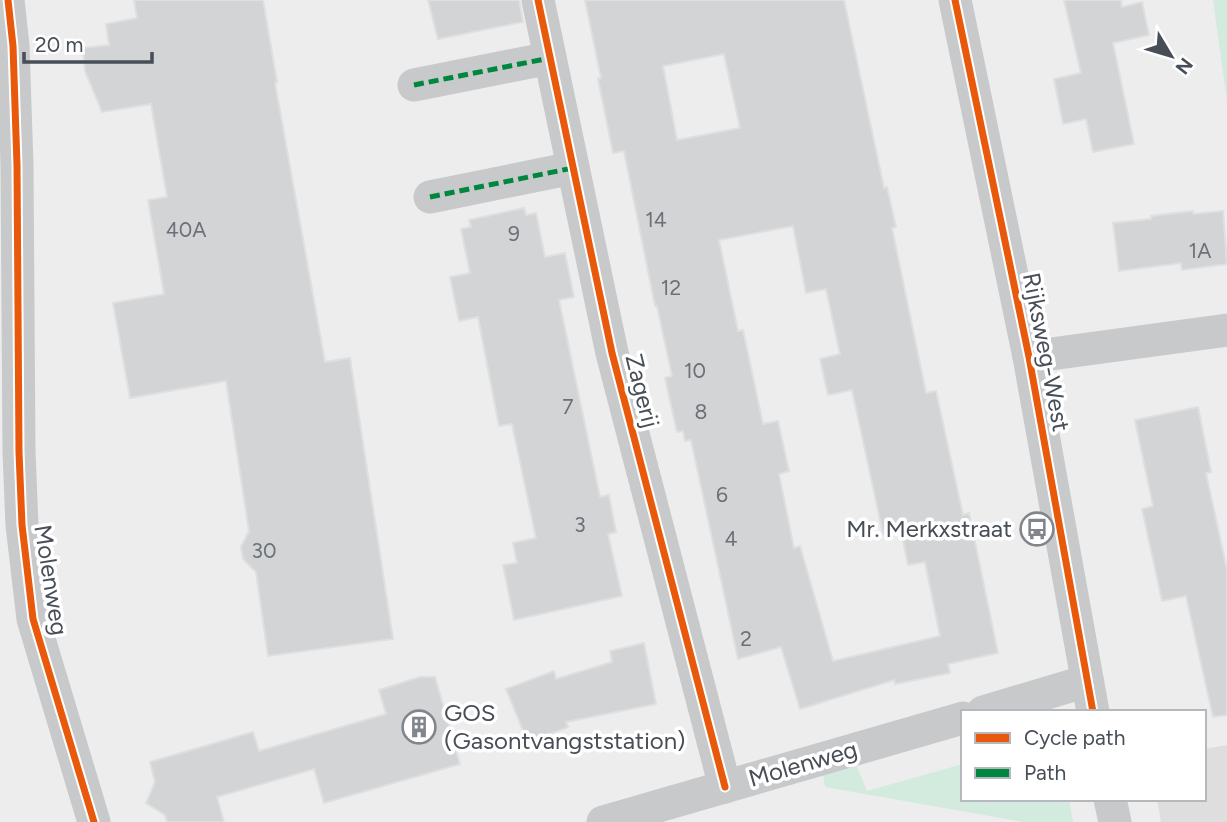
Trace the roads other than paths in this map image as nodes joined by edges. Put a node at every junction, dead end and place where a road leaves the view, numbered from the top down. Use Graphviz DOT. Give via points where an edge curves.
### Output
graph roads {
  1 [pos="8,0"];
  2 [pos="538,0"];
  3 [pos="955,0"];
  4 [pos="551,58"];
  5 [pos="414,85"];
  6 [pos="573,168"];
  7 [pos="430,197"];
  8 [pos="1227,330"];
  9 [pos="1029,357"];
  10 [pos="1090,697"];
  11 [pos="997,710"];
  12 [pos="961,719"];
  13 [pos="725,787"];
  14 [pos="1110,801"];
  15 [pos="94,822"];
  16 [pos="603,822"];
  17 [pos="1115,822"];
  1 -- 15 [label="street, Molenweg" via="17,165 22,526 33,619"];
  2 -- 4 [label="street, Zagerij"];
  3 -- 9 [label="street, Rijksweg-West"];
  4 -- 5 [label="street"];
  4 -- 6 [label="street, Zagerij"];
  6 -- 7 [label="street"];
  6 -- 13 [label="street, Zagerij" via="612,352"];
  8 -- 9 [label="street"];
  9 -- 10 [label="street, Rijksweg-West"];
  10 -- 11 [label="street"];
  12 -- 13 [label="street, Molenweg"];
  13 -- 16 [label="street, Molenweg"];
  14 -- 17 [label="street"];
}
